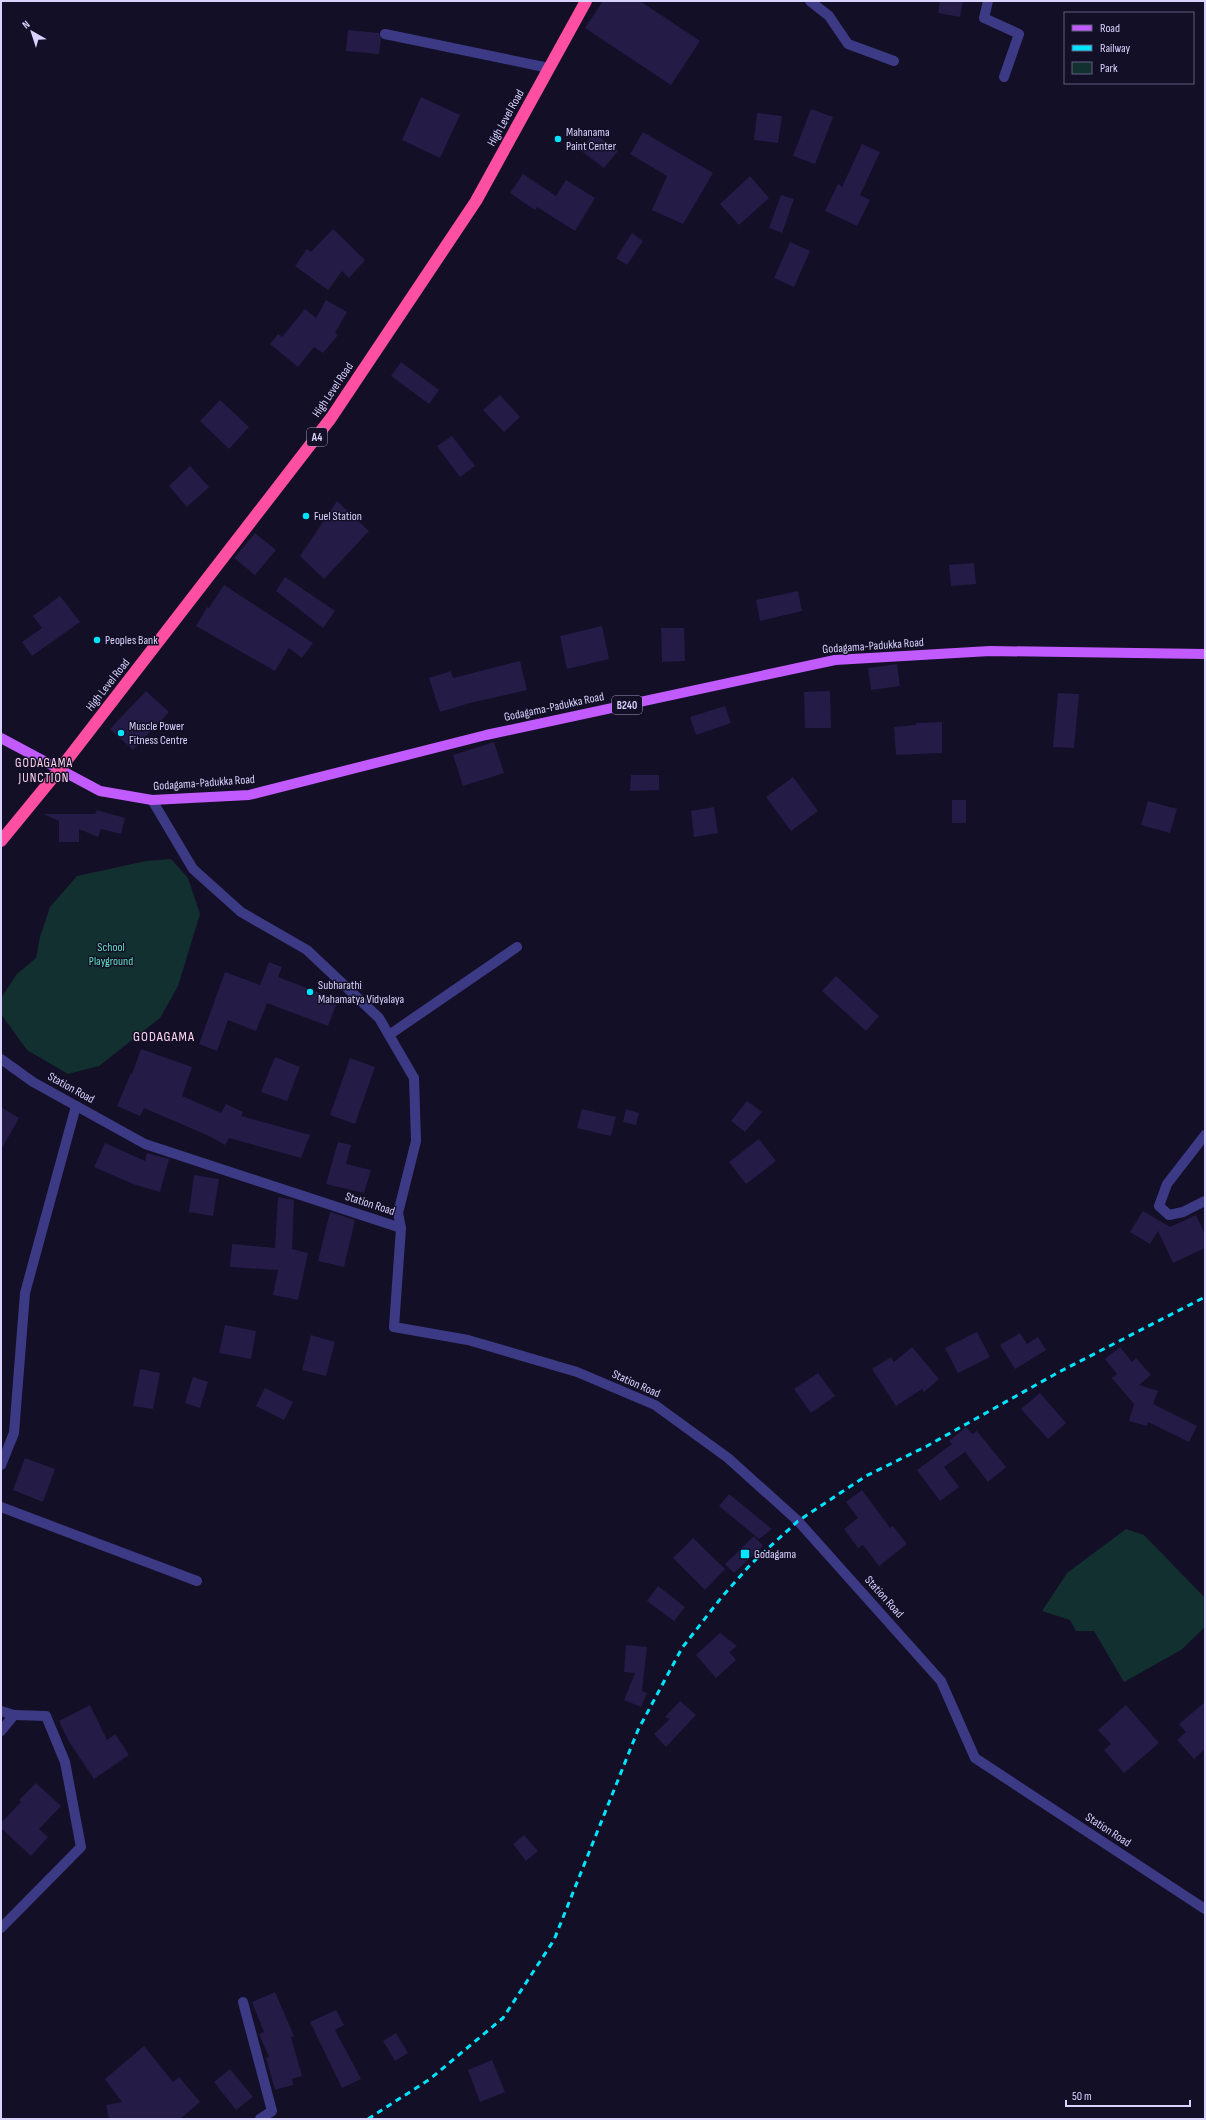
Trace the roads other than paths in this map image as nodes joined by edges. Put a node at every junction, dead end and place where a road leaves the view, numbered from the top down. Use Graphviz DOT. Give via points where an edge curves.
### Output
graph roads {
  1 [pos="586,1"];
  2 [pos="810,1"];
  3 [pos="988,1"];
  4 [pos="385,34"];
  5 [pos="894,61"];
  6 [pos="549,68"];
  7 [pos="1004,77"];
  8 [pos="1205,654"];
  9 [pos="1,738"];
  10 [pos="60,769"];
  11 [pos="152,800"];
  12 [pos="1,841"];
  13 [pos="517,947"];
  14 [pos="389,1035"];
  15 [pos="1,1059"];
  16 [pos="76,1106"];
  17 [pos="1205,1135"];
  18 [pos="1205,1201"];
  19 [pos="401,1228"];
  20 [pos="1,1465"];
  21 [pos="1,1507"];
  22 [pos="197,1581"];
  23 [pos="1,1711"];
  24 [pos="14,1715"];
  25 [pos="1,1731"];
  26 [pos="1205,1909"];
  27 [pos="1,1928"];
  28 [pos="243,2002"];
  29 [pos="260,2119"];
  1 -- 6 [label="highway, High Level Road / A4"];
  2 -- 5 [label="street" via="829,16 848,44"];
  3 -- 7 [label="street" via="984,18 1019,34"];
  4 -- 6 [label="street"];
  6 -- 10 [label="highway, High Level Road / A4" via="476,201 331,418"];
  8 -- 11 [label="main road, Godagama-Padukka Road / B240" via="990,651 835,660 486,735 249,795"];
  9 -- 10 [label="main road, B240"];
  10 -- 11 [label="main road, Godagama-Padukka Road / B240" via="100,791"];
  10 -- 12 [label="highway, High Level Road / A4"];
  11 -- 14 [label="street" via="193,869 241,912 307,950 379,1018"];
  13 -- 14 [label="street"];
  14 -- 19 [label="street" via="414,1078 416,1141 398,1213"];
  15 -- 16 [label="street, Station Road" via="33,1082"];
  16 -- 19 [label="street, Station Road" via="145,1144"];
  16 -- 20 [label="street" via="25,1293 14,1432"];
  17 -- 18 [label="street" via="1168,1184 1159,1206 1169,1215 1183,1212"];
  19 -- 26 [label="street, Station Road" via="394,1327 468,1340 563,1368 655,1405 728,1458 798,1521 941,1680 976,1758"];
  21 -- 22 [label="street"];
  23 -- 24 [label="street"];
  24 -- 25 [label="street"];
  24 -- 27 [label="street" via="46,1716 65,1762 82,1847"];
  28 -- 29 [label="street" via="272,2111"];
}
